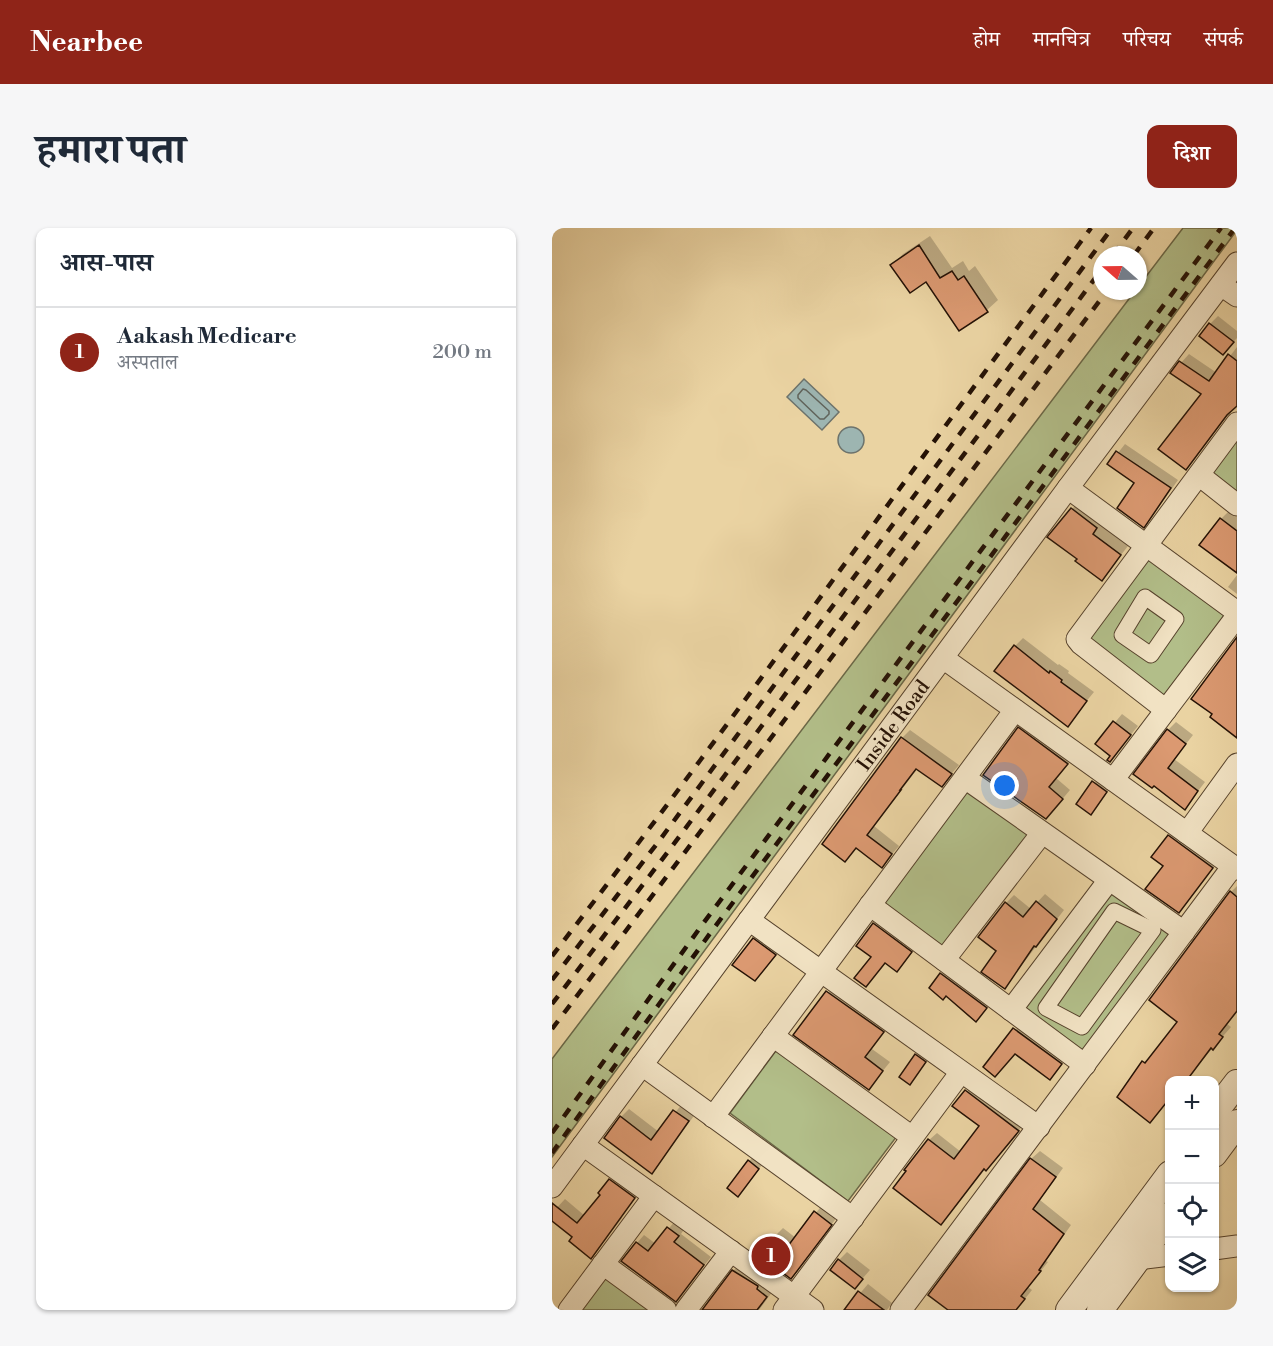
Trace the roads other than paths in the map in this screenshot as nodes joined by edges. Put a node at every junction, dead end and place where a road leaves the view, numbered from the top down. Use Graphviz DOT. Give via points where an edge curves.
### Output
graph roads {
  1 [pos="1237,263"];
  2 [pos="1229,290"];
  3 [pos="1237,423"];
  4 [pos="1199,475"];
  5 [pos="1068,488"];
  6 [pos="1237,505"];
  7 [pos="1146,545"];
  8 [pos="1237,614"];
  9 [pos="943,658"];
  10 [pos="1015,710"];
  11 [pos="1166,710"];
  12 [pos="1237,764"];
  13 [pos="965,778"];
  14 [pos="1113,780"];
  15 [pos="1042,832"];
  16 [pos="1187,833"];
  17 [pos="1235,868"];
  18 [pos="1109,880"];
  19 [pos="870,905"];
  20 [pos="1114,911"];
  21 [pos="749,920"];
  22 [pos="1184,932"];
  23 [pos="944,960"];
  24 [pos="821,972"];
  25 [pos="1011,1010"];
  26 [pos="773,1036"];
  27 [pos="642,1065"];
  28 [pos="1085,1065"];
  29 [pos="961,1072"];
  30 [pos="1237,1083"];
  31 [pos="1219,1108"];
  32 [pos="713,1117"];
  33 [pos="1237,1123"];
  34 [pos="1038,1127"];
  35 [pos="912,1137"];
  36 [pos="583,1145"];
  37 [pos="1219,1148"];
  38 [pos="1165,1181"];
  39 [pos="552,1187"];
  40 [pos="654,1196"];
  41 [pos="853,1218"];
  42 [pos="1165,1222"];
  43 [pos="1237,1246"];
  44 [pos="1219,1248"];
  45 [pos="731,1251"];
  46 [pos="1165,1256"];
  47 [pos="1137,1259"];
  48 [pos="603,1264"];
  49 [pos="789,1303"];
  50 [pos="569,1310"];
  51 [pos="666,1310"];
  52 [pos="686,1310"];
  53 [pos="813,1310"];
  54 [pos="901,1310"];
  55 [pos="1069,1310"];
  56 [pos="1100,1310"];
  1 -- 2 [label="street, Inside Road"];
  2 -- 5 [label="street, Inside Road"];
  3 -- 4 [label="street"];
  4 -- 6 [label="street"];
  4 -- 7 [label="street"];
  5 -- 7 [label="street"];
  5 -- 9 [label="street, Inside Road"];
  7 -- 8 [label="street"];
  7 -- 11 [label="street" via="1077,639"];
  8 -- 11 [label="street"];
  9 -- 10 [label="street"];
  9 -- 21 [label="street, Inside Road"];
  10 -- 13 [label="street"];
  10 -- 14 [label="street"];
  11 -- 14 [label="street"];
  12 -- 16 [label="street"];
  13 -- 15 [label="street"];
  13 -- 19 [label="street"];
  14 -- 16 [label="street"];
  15 -- 18 [label="street"];
  15 -- 23 [label="street"];
  16 -- 17 [label="street"];
  17 -- 22 [label="street"];
  18 -- 22 [label="street"];
  18 -- 25 [label="street"];
  19 -- 23 [label="street"];
  19 -- 24 [label="street"];
  20 -- 20 [label="street" via="1153,930 1082,1027 1046,1008"];
  21 -- 24 [label="street"];
  21 -- 27 [label="street, Inside Road"];
  22 -- 28 [label="street"];
  23 -- 25 [label="street"];
  24 -- 26 [label="street"];
  24 -- 29 [label="street"];
  25 -- 28 [label="street"];
  26 -- 32 [label="street"];
  26 -- 35 [label="street"];
  27 -- 32 [label="street"];
  27 -- 36 [label="street, Inside Road"];
  28 -- 34 [label="street"];
  29 -- 34 [label="street"];
  29 -- 35 [label="street"];
  30 -- 31 [label="street"];
  32 -- 41 [label="street"];
  33 -- 37 [label="street"];
  34 -- 54 [label="street"];
  35 -- 41 [label="street"];
  36 -- 39 [label="street, Inside Road"];
  36 -- 40 [label="street"];
  38 -- 55 [label="street"];
  40 -- 45 [label="street"];
  40 -- 48 [label="street"];
  41 -- 49 [label="street"];
  42 -- 47 [label="street"];
  43 -- 44 [label="street"];
  45 -- 49 [label="street"];
  45 -- 52 [label="street"];
  46 -- 47 [label="street"];
  47 -- 56 [label="street"];
  48 -- 50 [label="street"];
  48 -- 51 [label="street"];
  49 -- 53 [label="street"];
}
